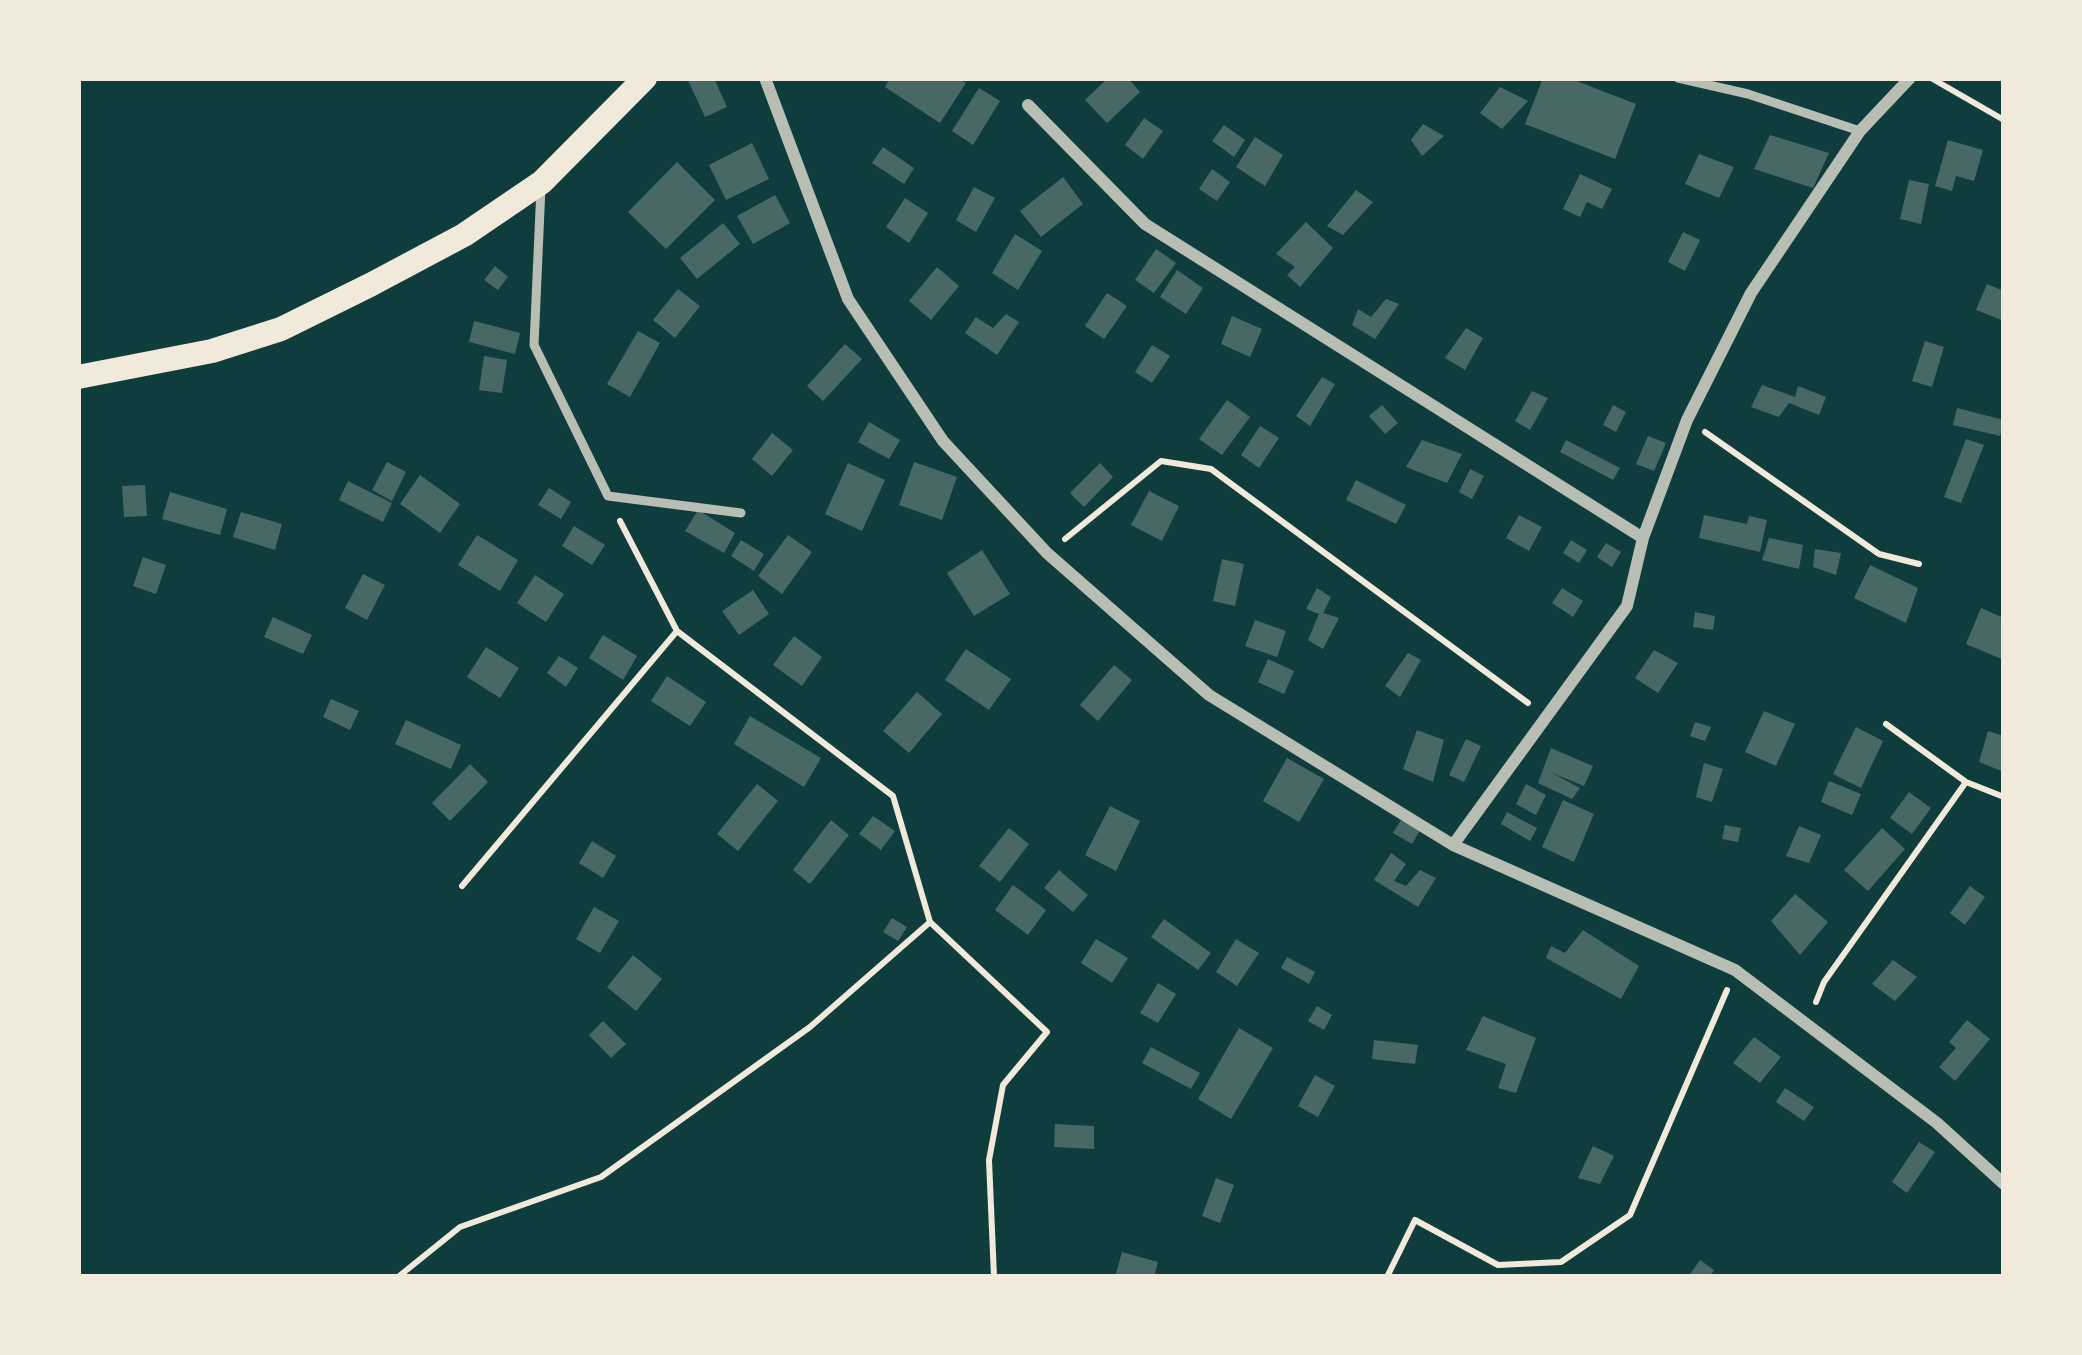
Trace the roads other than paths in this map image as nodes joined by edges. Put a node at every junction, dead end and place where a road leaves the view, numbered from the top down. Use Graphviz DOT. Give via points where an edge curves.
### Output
graph roads {
  1 [pos="645,78"];
  2 [pos="765,78"];
  3 [pos="1678,78"];
  4 [pos="1910,78"];
  5 [pos="1028,105"];
  6 [pos="1860,131"];
  7 [pos="542,182"];
  8 [pos="78,377"];
  9 [pos="741,513"];
  10 [pos="1642,538"];
  11 [pos="1454,845"];
  12 [pos="2004,1184"];
  1 -- 7 [label="main road"];
  2 -- 11 [label="street" via="848,299 943,441 1047,554 1209,695"];
  3 -- 6 [label="lane"];
  4 -- 6 [label="street"];
  5 -- 10 [label="street" via="1145,224"];
  6 -- 10 [label="street" via="1751,293 1687,420"];
  7 -- 8 [label="main road" via="464,235 281,329"];
  7 -- 9 [label="lane" via="534,345 608,496"];
  10 -- 11 [label="street" via="1627,606"];
  11 -- 12 [label="street" via="1735,970"];
}
